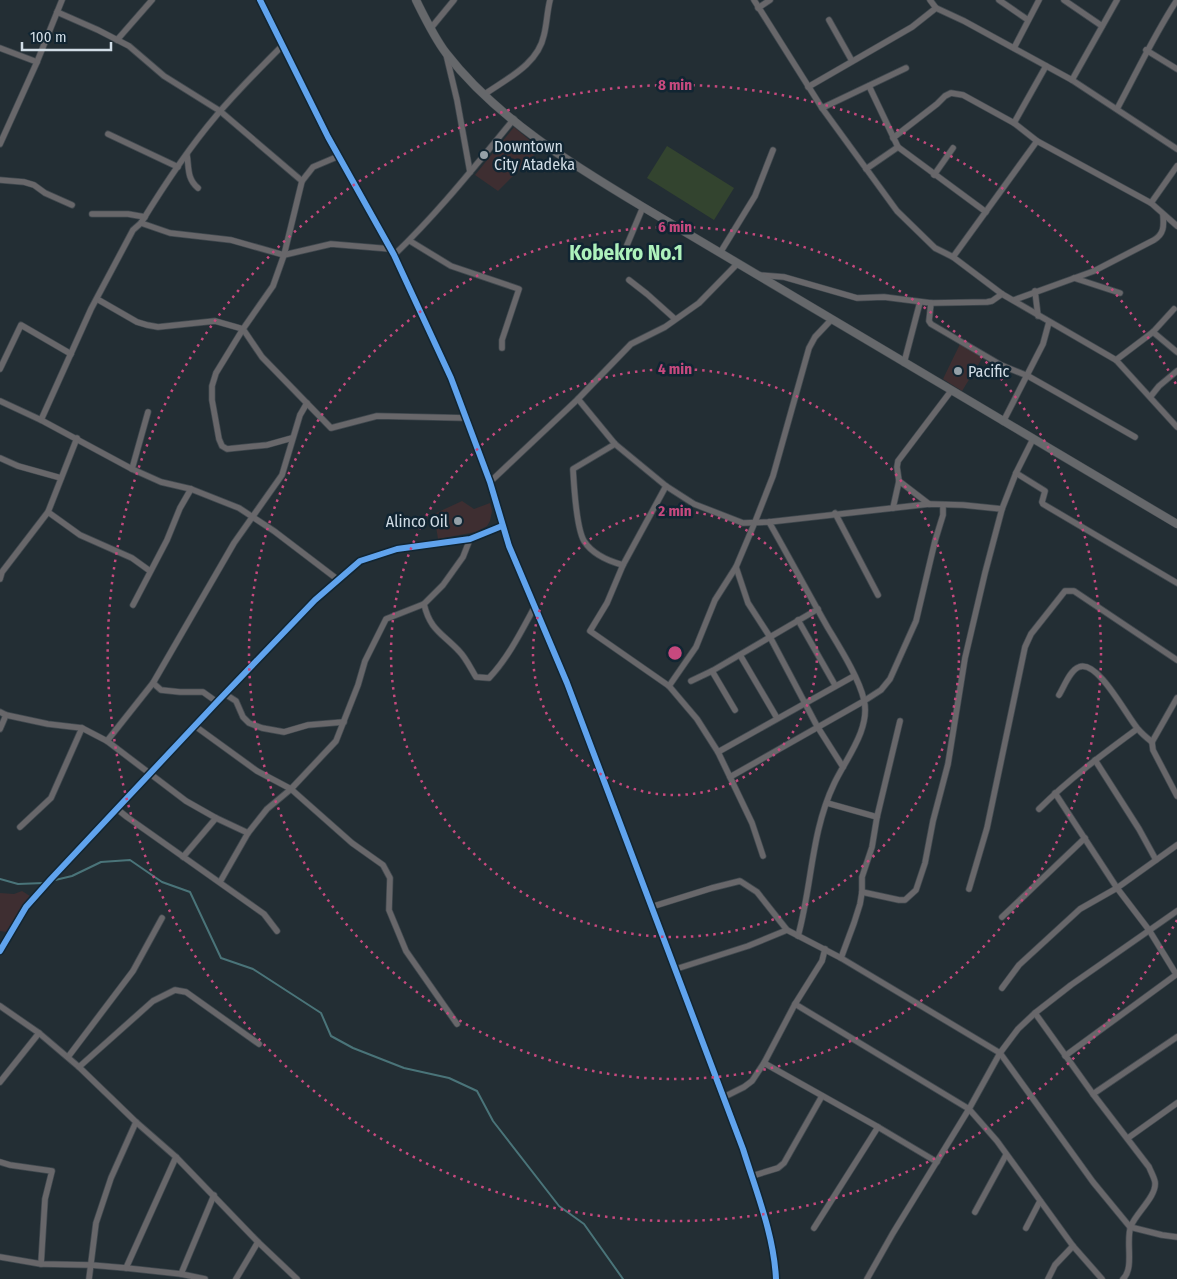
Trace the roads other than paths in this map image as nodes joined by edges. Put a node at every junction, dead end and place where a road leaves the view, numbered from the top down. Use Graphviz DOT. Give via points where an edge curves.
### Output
graph roads {
  1 [pos="62,0"];
  2 [pos="152,0"];
  3 [pos="260,0"];
  4 [pos="416,0"];
  5 [pos="454,0"];
  6 [pos="550,0"];
  7 [pos="754,0"];
  8 [pos="770,0"];
  9 [pos="930,0"];
  10 [pos="998,0"];
  11 [pos="1039,0"];
  12 [pos="1064,0"];
  13 [pos="1117,0"];
  14 [pos="1177,0"];
  15 [pos="758,8"];
  16 [pos="936,8"];
  17 [pos="57,12"];
  18 [pos="829,20"];
  19 [pos="1028,20"];
  20 [pos="1102,26"];
  21 [pos="431,28"];
  22 [pos="116,40"];
  23 [pos="282,46"];
  24 [pos="0,48"];
  25 [pos="1014,48"];
  26 [pos="1146,50"];
  27 [pos="446,52"];
  28 [pos="852,61"];
  29 [pos="37,62"];
  30 [pos="1046,66"];
  31 [pos="906,68"];
  32 [pos="1177,69"];
  33 [pos="1072,80"];
  34 [pos="869,86"];
  35 [pos="808,87"];
  36 [pos="485,94"];
  37 [pos="822,108"];
  38 [pos="1117,109"];
  39 [pos="220,111"];
  40 [pos="514,120"];
  41 [pos="1014,123"];
  42 [pos="108,134"];
  43 [pos="892,138"];
  44 [pos="1038,141"];
  45 [pos="0,144"];
  46 [pos="898,147"];
  47 [pos="953,148"];
  48 [pos="1177,149"];
  49 [pos="773,150"];
  50 [pos="186,155"];
  51 [pos="339,156"];
  52 [pos="1177,166"];
  53 [pos="178,167"];
  54 [pos="866,169"];
  55 [pos="470,172"];
  56 [pos="934,175"];
  57 [pos="0,180"];
  58 [pos="302,181"];
  59 [pos="198,188"];
  60 [pos="1151,203"];
  61 [pos="72,205"];
  62 [pos="642,207"];
  63 [pos="986,212"];
  64 [pos="92,214"];
  65 [pos="1163,215"];
  66 [pos="144,217"];
  67 [pos="141,224"];
  68 [pos="1177,226"];
  69 [pos="410,240"];
  70 [pos="627,245"];
  71 [pos="393,252"];
  72 [pos="720,253"];
  73 [pos="284,255"];
  74 [pos="953,257"];
  75 [pos="738,263"];
  76 [pos="759,275"];
  77 [pos="1074,278"];
  78 [pos="630,280"];
  79 [pos="1035,292"];
  80 [pos="1120,293"];
  81 [pos="1002,294"];
  82 [pos="96,299"];
  83 [pos="1014,300"];
  84 [pos="920,302"];
  85 [pos="932,302"];
  86 [pos="1174,309"];
  87 [pos="1038,316"];
  88 [pos="675,319"];
  89 [pos="831,320"];
  90 [pos="1049,322"];
  91 [pos="242,329"];
  92 [pos="1153,332"];
  93 [pos="502,348"];
  94 [pos="1177,352"];
  95 [pos="71,354"];
  96 [pos="1116,360"];
  97 [pos="904,363"];
  98 [pos="0,369"];
  99 [pos="1177,371"];
  100 [pos="1028,376"];
  101 [pos="951,391"];
  102 [pos="1151,396"];
  103 [pos="578,399"];
  104 [pos="0,401"];
  105 [pos="307,403"];
  106 [pos="148,412"];
  107 [pos="467,418"];
  108 [pos="41,420"];
  109 [pos="1003,422"];
  110 [pos="1177,427"];
  111 [pos="1135,437"];
  112 [pos="77,438"];
  113 [pos="292,438"];
  114 [pos="1033,440"];
  115 [pos="615,444"];
  116 [pos="0,458"];
  117 [pos="132,469"];
  118 [pos="1016,472"];
  119 [pos="61,478"];
  120 [pos="899,481"];
  121 [pos="490,482"];
  122 [pos="666,486"];
  123 [pos="191,489"];
  124 [pos="929,504"];
  125 [pos="943,505"];
  126 [pos="893,508"];
  127 [pos="1002,509"];
  128 [pos="48,512"];
  129 [pos="835,513"];
  130 [pos="253,517"];
  131 [pos="755,522"];
  132 [pos="769,522"];
  133 [pos="1177,524"];
  134 [pos="502,526"];
  135 [pos="470,539"];
  136 [pos="623,565"];
  137 [pos="736,567"];
  138 [pos="150,571"];
  139 [pos="0,579"];
  140 [pos="337,579"];
  141 [pos="1177,583"];
  142 [pos="878,595"];
  143 [pos="424,604"];
  144 [pos="133,605"];
  145 [pos="534,608"];
  146 [pos="818,609"];
  147 [pos="798,620"];
  148 [pos="770,637"];
  149 [pos="740,655"];
  150 [pos="1177,660"];
  151 [pos="712,671"];
  152 [pos="854,676"];
  153 [pos="691,681"];
  154 [pos="153,683"];
  155 [pos="835,685"];
  156 [pos="669,686"];
  157 [pos="225,694"];
  158 [pos="1059,694"];
  159 [pos="1177,698"];
  160 [pos="864,701"];
  161 [pos="217,702"];
  162 [pos="805,702"];
  163 [pos="736,710"];
  164 [pos="3,714"];
  165 [pos="777,718"];
  166 [pos="900,721"];
  167 [pos="344,722"];
  168 [pos="195,726"];
  169 [pos="817,726"];
  170 [pos="82,728"];
  171 [pos="0,729"];
  172 [pos="1138,729"];
  173 [pos="107,741"];
  174 [pos="1152,742"];
  175 [pos="718,752"];
  176 [pos="1095,760"];
  177 [pos="843,767"];
  178 [pos="150,773"];
  179 [pos="730,777"];
  180 [pos="291,789"];
  181 [pos="1055,793"];
  182 [pos="1177,796"];
  183 [pos="827,803"];
  184 [pos="117,808"];
  185 [pos="1038,809"];
  186 [pos="877,817"];
  187 [pos="216,818"];
  188 [pos="20,827"];
  189 [pos="248,833"];
  190 [pos="1085,838"];
  191 [pos="1177,845"];
  192 [pos="763,856"];
  193 [pos="183,857"];
  194 [pos="1156,860"];
  195 [pos="220,882"];
  196 [pos="1117,888"];
  197 [pos="969,889"];
  198 [pos="862,892"];
  199 [pos="651,907"];
  200 [pos="1177,911"];
  201 [pos="1002,917"];
  202 [pos="162,918"];
  203 [pos="787,930"];
  204 [pos="1148,930"];
  205 [pos="277,931"];
  206 [pos="798,936"];
  207 [pos="825,950"];
  208 [pos="0,951"];
  209 [pos="841,958"];
  210 [pos="676,969"];
  211 [pos="1177,974"];
  212 [pos="1002,988"];
  213 [pos="795,1004"];
  214 [pos="0,1006"];
  215 [pos="1035,1013"];
  216 [pos="457,1024"];
  217 [pos="39,1033"];
  218 [pos="1177,1037"];
  219 [pos="259,1044"];
  220 [pos="1000,1053"];
  221 [pos="1065,1056"];
  222 [pos="68,1057"];
  223 [pos="764,1063"];
  224 [pos="79,1067"];
  225 [pos="0,1082"];
  226 [pos="1093,1094"];
  227 [pos="822,1096"];
  228 [pos="724,1097"];
  229 [pos="1177,1103"];
  230 [pos="969,1109"];
  231 [pos="136,1122"];
  232 [pos="878,1127"];
  233 [pos="1128,1138"];
  234 [pos="1006,1155"];
  235 [pos="176,1157"];
  236 [pos="0,1162"];
  237 [pos="937,1162"];
  238 [pos="752,1176"];
  239 [pos="214,1195"];
  240 [pos="1040,1201"];
  241 [pos="975,1212"];
  242 [pos="1130,1227"];
  243 [pos="814,1228"];
  244 [pos="1026,1228"];
  245 [pos="1177,1237"];
  246 [pos="258,1242"];
  247 [pos="1073,1246"];
  248 [pos="0,1257"];
  249 [pos="41,1264"];
  250 [pos="91,1265"];
  251 [pos="126,1268"];
  252 [pos="181,1274"];
  253 [pos="89,1279"];
  254 [pos="205,1279"];
  255 [pos="236,1279"];
  256 [pos="297,1279"];
  257 [pos="776,1279"];
  258 [pos="867,1279"];
  259 [pos="1048,1279"];
  260 [pos="1102,1279"];
  261 [pos="1123,1279"];
  1 -- 17 [label="street"];
  2 -- 22 [label="street"];
  3 -- 23 [label="street"];
  4 -- 21 [label="main road"];
  5 -- 21 [label="street"];
  6 -- 36 [label="street" via="539,51 531,61"];
  7 -- 15 [label="street"];
  8 -- 15 [label="street"];
  9 -- 16 [label="street"];
  10 -- 19 [label="street"];
  11 -- 19 [label="street"];
  12 -- 20 [label="street"];
  13 -- 20 [label="street"];
  14 -- 26 [label="street"];
  15 -- 35 [label="street"];
  16 -- 25 [label="street"];
  16 -- 28 [label="street" via="912,27"];
  17 -- 22 [label="street"];
  17 -- 29 [label="street"];
  18 -- 28 [label="street"];
  19 -- 25 [label="street"];
  20 -- 33 [label="street"];
  21 -- 27 [label="main road"];
  22 -- 39 [label="street" via="129,46 164,76"];
  23 -- 39 [label="street"];
  23 -- 51 [label="street"];
  24 -- 29 [label="street"];
  25 -- 30 [label="street"];
  26 -- 32 [label="street"];
  26 -- 38 [label="street"];
  27 -- 36 [label="main road"];
  27 -- 55 [label="street"];
  28 -- 35 [label="street"];
  29 -- 45 [label="street"];
  30 -- 33 [label="street"];
  30 -- 41 [label="street"];
  31 -- 34 [label="street"];
  33 -- 38 [label="street"];
  34 -- 37 [label="street"];
  34 -- 43 [label="street"];
  35 -- 37 [label="street"];
  36 -- 40 [label="main road"];
  37 -- 54 [label="street"];
  38 -- 48 [label="street"];
  39 -- 50 [label="street"];
  39 -- 58 [label="street"];
  40 -- 55 [label="street"];
  40 -- 62 [label="main road" via="556,153"];
  41 -- 43 [label="street" via="963,95 951,93"];
  41 -- 44 [label="street"];
  42 -- 53 [label="street"];
  43 -- 46 [label="street"];
  44 -- 60 [label="street"];
  44 -- 63 [label="street"];
  46 -- 54 [label="street"];
  46 -- 56 [label="street"];
  47 -- 56 [label="street"];
  49 -- 72 [label="street" via="755,196"];
  50 -- 53 [label="street"];
  50 -- 59 [label="street" via="189,176"];
  51 -- 58 [label="street" via="313,168"];
  51 -- 71 [label="street"];
  52 -- 60 [label="street"];
  53 -- 66 [label="street"];
  54 -- 74 [label="street" via="897,211 935,248"];
  55 -- 69 [label="street"];
  56 -- 63 [label="street"];
  57 -- 61 [label="street" via="34,185"];
  58 -- 73 [label="street"];
  60 -- 65 [label="street"];
  62 -- 70 [label="street"];
  62 -- 72 [label="main road"];
  63 -- 74 [label="street"];
  64 -- 66 [label="street"];
  65 -- 68 [label="street"];
  65 -- 77 [label="street" via="1164,228 1158,238"];
  66 -- 67 [label="street"];
  67 -- 73 [label="street" via="170,233 231,240"];
  67 -- 82 [label="street" via="133,230"];
  69 -- 71 [label="street"];
  69 -- 93 [label="street" via="451,266 519,289"];
  71 -- 73 [label="street" via="331,244"];
  71 -- 107 [label="street"];
  72 -- 75 [label="main road"];
  73 -- 91 [label="street" via="272,286"];
  74 -- 81 [label="street"];
  75 -- 76 [label="main road"];
  75 -- 88 [label="street" via="699,303"];
  76 -- 84 [label="street" via="784,277 858,298 884,297"];
  76 -- 89 [label="main road"];
  77 -- 79 [label="street"];
  77 -- 80 [label="street"];
  78 -- 88 [label="street"];
  79 -- 83 [label="street"];
  79 -- 87 [label="street"];
  81 -- 83 [label="street"];
  81 -- 85 [label="street" via="987,302"];
  82 -- 91 [label="street" via="147,326 158,328 215,321"];
  82 -- 95 [label="street"];
  83 -- 87 [label="street"];
  84 -- 85 [label="street"];
  84 -- 97 [label="street"];
  85 -- 100 [label="street" via="931,324 1001,365"];
  86 -- 92 [label="street"];
  87 -- 90 [label="street"];
  88 -- 103 [label="street" via="631,344"];
  89 -- 97 [label="main road"];
  89 -- 131 [label="street" via="815,336 809,348 773,476"];
  90 -- 96 [label="street"];
  90 -- 100 [label="street"];
  91 -- 105 [label="street" via="262,357"];
  91 -- 113 [label="street" via="216,373 212,386 222,446 227,449 267,445"];
  92 -- 94 [label="street"];
  92 -- 96 [label="street"];
  95 -- 98 [label="street" via="21,325"];
  95 -- 108 [label="street"];
  96 -- 102 [label="street"];
  97 -- 101 [label="main road"];
  99 -- 102 [label="street"];
  100 -- 109 [label="street"];
  100 -- 111 [label="street"];
  101 -- 109 [label="main road"];
  101 -- 120 [label="street" via="898,461"];
  102 -- 110 [label="street"];
  103 -- 115 [label="street"];
  103 -- 121 [label="street"];
  104 -- 108 [label="street"];
  105 -- 107 [label="street" via="331,428 377,416"];
  105 -- 113 [label="street"];
  106 -- 117 [label="street"];
  107 -- 121 [label="street"];
  108 -- 112 [label="street"];
  109 -- 114 [label="main road"];
  112 -- 117 [label="street"];
  112 -- 119 [label="street"];
  113 -- 130 [label="street" via="282,475"];
  114 -- 118 [label="street"];
  114 -- 133 [label="main road"];
  115 -- 122 [label="street"];
  115 -- 136 [label="street" via="573,469 584,540 595,554"];
  116 -- 119 [label="street"];
  117 -- 123 [label="street" via="161,482"];
  118 -- 127 [label="street"];
  118 -- 141 [label="street" via="1045,491 1043,504"];
  119 -- 128 [label="street"];
  120 -- 124 [label="street"];
  120 -- 126 [label="street"];
  121 -- 134 [label="street"];
  122 -- 131 [label="street" via="694,504 743,523"];
  122 -- 136 [label="street"];
  123 -- 130 [label="street"];
  123 -- 138 [label="street"];
  124 -- 125 [label="street"];
  124 -- 126 [label="street"];
  125 -- 127 [label="street"];
  125 -- 160 [label="street" via="916,621 890,679 881,690"];
  126 -- 129 [label="street"];
  127 -- 198 [label="street" via="965,658 948,764 916,890 905,900"];
  128 -- 138 [label="street" via="80,535 132,558"];
  128 -- 139 [label="street"];
  129 -- 132 [label="street"];
  129 -- 142 [label="street"];
  130 -- 140 [label="street"];
  130 -- 154 [label="street"];
  131 -- 132 [label="street"];
  131 -- 137 [label="street"];
  132 -- 146 [label="street"];
  134 -- 135 [label="street"];
  134 -- 145 [label="street"];
  135 -- 140 [label="street" via="375,555 360,561"];
  135 -- 143 [label="street" via="463,557"];
  136 -- 156 [label="street" via="607,603 590,631"];
  137 -- 148 [label="street" via="748,602"];
  137 -- 156 [label="street" via="715,600 696,647"];
  138 -- 144 [label="street"];
  140 -- 157 [label="street"];
  143 -- 145 [label="street" via="427,618 460,652 476,678 489,678 498,669"];
  143 -- 167 [label="street" via="386,619 365,661"];
  145 -- 199 [label="street" via="567,683"];
  146 -- 147 [label="street"];
  146 -- 152 [label="street"];
  147 -- 148 [label="street"];
  147 -- 155 [label="street"];
  148 -- 149 [label="street"];
  148 -- 162 [label="street"];
  149 -- 151 [label="street"];
  149 -- 165 [label="street"];
  150 -- 197 [label="street" via="1074,591 1065,591 1031,634 1025,647 987,828"];
  151 -- 153 [label="street"];
  151 -- 163 [label="street"];
  152 -- 155 [label="street"];
  152 -- 160 [label="street"];
  154 -- 161 [label="street" via="161,690 203,692"];
  154 -- 173 [label="street"];
  155 -- 162 [label="street"];
  156 -- 175 [label="street" via="697,719"];
  157 -- 161 [label="street"];
  157 -- 167 [label="street" via="236,701 249,723 262,728 284,732 308,725"];
  158 -- 172 [label="street" via="1076,668 1089,667 1110,688"];
  159 -- 174 [label="street"];
  160 -- 169 [label="street"];
  160 -- 177 [label="street" via="860,734"];
  161 -- 168 [label="street"];
  162 -- 165 [label="street"];
  162 -- 169 [label="street"];
  164 -- 170 [label="street"];
  164 -- 171 [label="street"];
  165 -- 175 [label="street"];
  166 -- 186 [label="street"];
  167 -- 180 [label="street" via="336,742"];
  168 -- 178 [label="street"];
  168 -- 180 [label="street" via="258,771"];
  169 -- 177 [label="street"];
  169 -- 179 [label="street"];
  170 -- 173 [label="street"];
  170 -- 188 [label="street" via="51,798"];
  172 -- 174 [label="street"];
  172 -- 176 [label="street"];
  173 -- 178 [label="street"];
  174 -- 182 [label="street"];
  175 -- 179 [label="street"];
  176 -- 181 [label="street"];
  176 -- 194 [label="street"];
  177 -- 183 [label="street"];
  178 -- 184 [label="street"];
  178 -- 187 [label="street" via="186,801"];
  179 -- 192 [label="street" via="752,823"];
  180 -- 189 [label="street" via="267,809"];
  180 -- 216 [label="street" via="352,843 383,865 390,878 389,910 406,951"];
  181 -- 185 [label="street"];
  181 -- 190 [label="street"];
  183 -- 186 [label="street"];
  183 -- 206 [label="street" via="817,836"];
  184 -- 193 [label="street"];
  184 -- 208 [label="street" via="26,907"];
  186 -- 198 [label="street" via="862,877"];
  187 -- 189 [label="street"];
  187 -- 193 [label="street"];
  189 -- 195 [label="street"];
  190 -- 196 [label="street"];
  190 -- 201 [label="street"];
  191 -- 194 [label="street"];
  193 -- 195 [label="street"];
  194 -- 196 [label="street"];
  195 -- 205 [label="street" via="264,914"];
  196 -- 204 [label="street"];
  196 -- 212 [label="street" via="1080,908 1019,965"];
  198 -- 209 [label="street"];
  199 -- 203 [label="street" via="740,881 757,892"];
  199 -- 210 [label="street"];
  200 -- 204 [label="street"];
  202 -- 222 [label="street" via="133,971"];
  203 -- 206 [label="street"];
  203 -- 210 [label="street"];
  204 -- 211 [label="street"];
  204 -- 215 [label="street"];
  206 -- 207 [label="street"];
  207 -- 209 [label="street"];
  207 -- 213 [label="street" via="822,961"];
  209 -- 220 [label="street"];
  210 -- 228 [label="street"];
  211 -- 221 [label="street"];
  213 -- 223 [label="street"];
  213 -- 230 [label="street"];
  214 -- 217 [label="street"];
  215 -- 220 [label="street"];
  215 -- 221 [label="street"];
  217 -- 222 [label="street"];
  217 -- 225 [label="street"];
  218 -- 226 [label="street"];
  219 -- 224 [label="street" via="186,992 175,990 153,1001"];
  220 -- 230 [label="street"];
  220 -- 242 [label="street" via="1093,1182"];
  221 -- 226 [label="street"];
  222 -- 224 [label="street"];
  223 -- 227 [label="street"];
  223 -- 228 [label="street" via="752,1081"];
  224 -- 231 [label="street"];
  226 -- 233 [label="street"];
  227 -- 232 [label="street"];
  227 -- 238 [label="street" via="784,1163"];
  228 -- 238 [label="street"];
  229 -- 233 [label="street"];
  230 -- 234 [label="street"];
  230 -- 237 [label="street"];
  231 -- 235 [label="street"];
  231 -- 250 [label="street" via="110,1178 96,1223"];
  232 -- 237 [label="street"];
  232 -- 243 [label="street"];
  233 -- 242 [label="street" via="1149,1167 1155,1183"];
  234 -- 240 [label="street"];
  234 -- 241 [label="street"];
  235 -- 239 [label="street"];
  235 -- 251 [label="street"];
  236 -- 249 [label="street" via="52,1171 45,1199"];
  237 -- 258 [label="street"];
  238 -- 257 [label="street" via="767,1228"];
  239 -- 246 [label="street"];
  239 -- 252 [label="street"];
  240 -- 244 [label="street"];
  240 -- 247 [label="street"];
  242 -- 245 [label="street"];
  242 -- 261 [label="street" via="1129,1260"];
  246 -- 255 [label="street"];
  246 -- 256 [label="street"];
  247 -- 259 [label="street" via="1055,1265"];
  247 -- 260 [label="street"];
  248 -- 249 [label="street"];
  249 -- 250 [label="street"];
  250 -- 251 [label="street"];
  250 -- 253 [label="street"];
  251 -- 252 [label="street"];
  252 -- 254 [label="street"];
}
